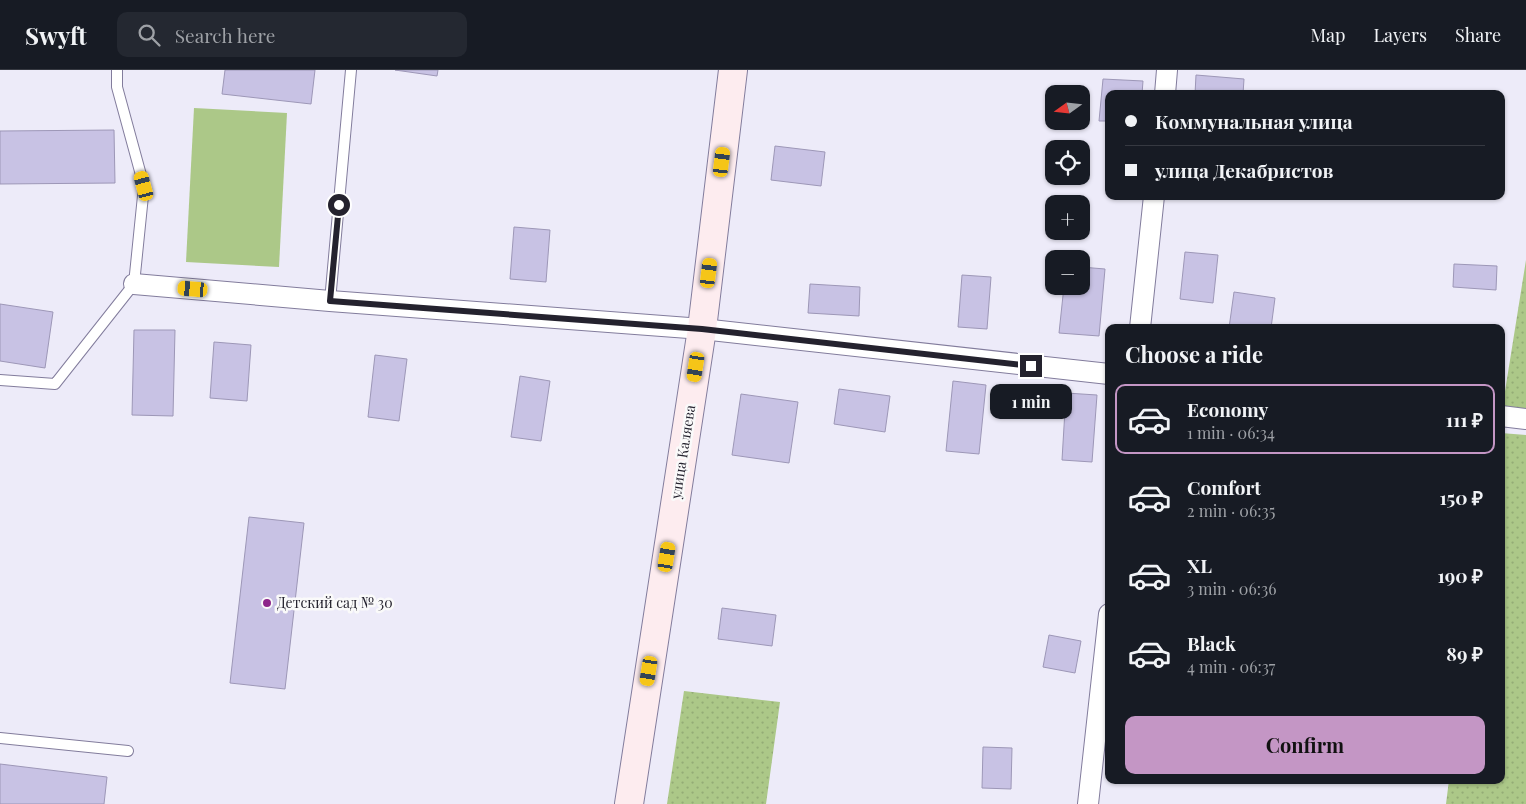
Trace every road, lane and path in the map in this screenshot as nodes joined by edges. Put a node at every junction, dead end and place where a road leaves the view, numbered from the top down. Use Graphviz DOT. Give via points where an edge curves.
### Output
graph roads {
  1 [pos="117,70"];
  2 [pos="351,70"];
  3 [pos="733,70"];
  4 [pos="1167,70"];
  5 [pos="1165,90"];
  6 [pos="1154,200"];
  7 [pos="134,284"];
  8 [pos="330,301"];
  9 [pos="1140,324"];
  10 [pos="702,329"];
  11 [pos="1105,374"];
  12 [pos="0,380"];
  13 [pos="1505,416"];
  14 [pos="1526,419"];
  15 [pos="1105,650"];
  16 [pos="0,738"];
  17 [pos="128,751"];
  18 [pos="629,804"];
  19 [pos="1088,804"];
  1 -- 7 [label="lane" via="117,87 144,186"];
  2 -- 8 [label="lane"];
  3 -- 10 [label="street, улица Каляева"];
  4 -- 5 [label="street"];
  6 -- 9 [label="street"];
  7 -- 8 [label="street"];
  7 -- 12 [label="lane" via="54,384"];
  8 -- 10 [label="street"];
  10 -- 11 [label="street"];
  10 -- 18 [label="street, улица Каляева"];
  13 -- 14 [label="street"];
  15 -- 19 [label="street"];
  16 -- 17 [label="lane"];
}
